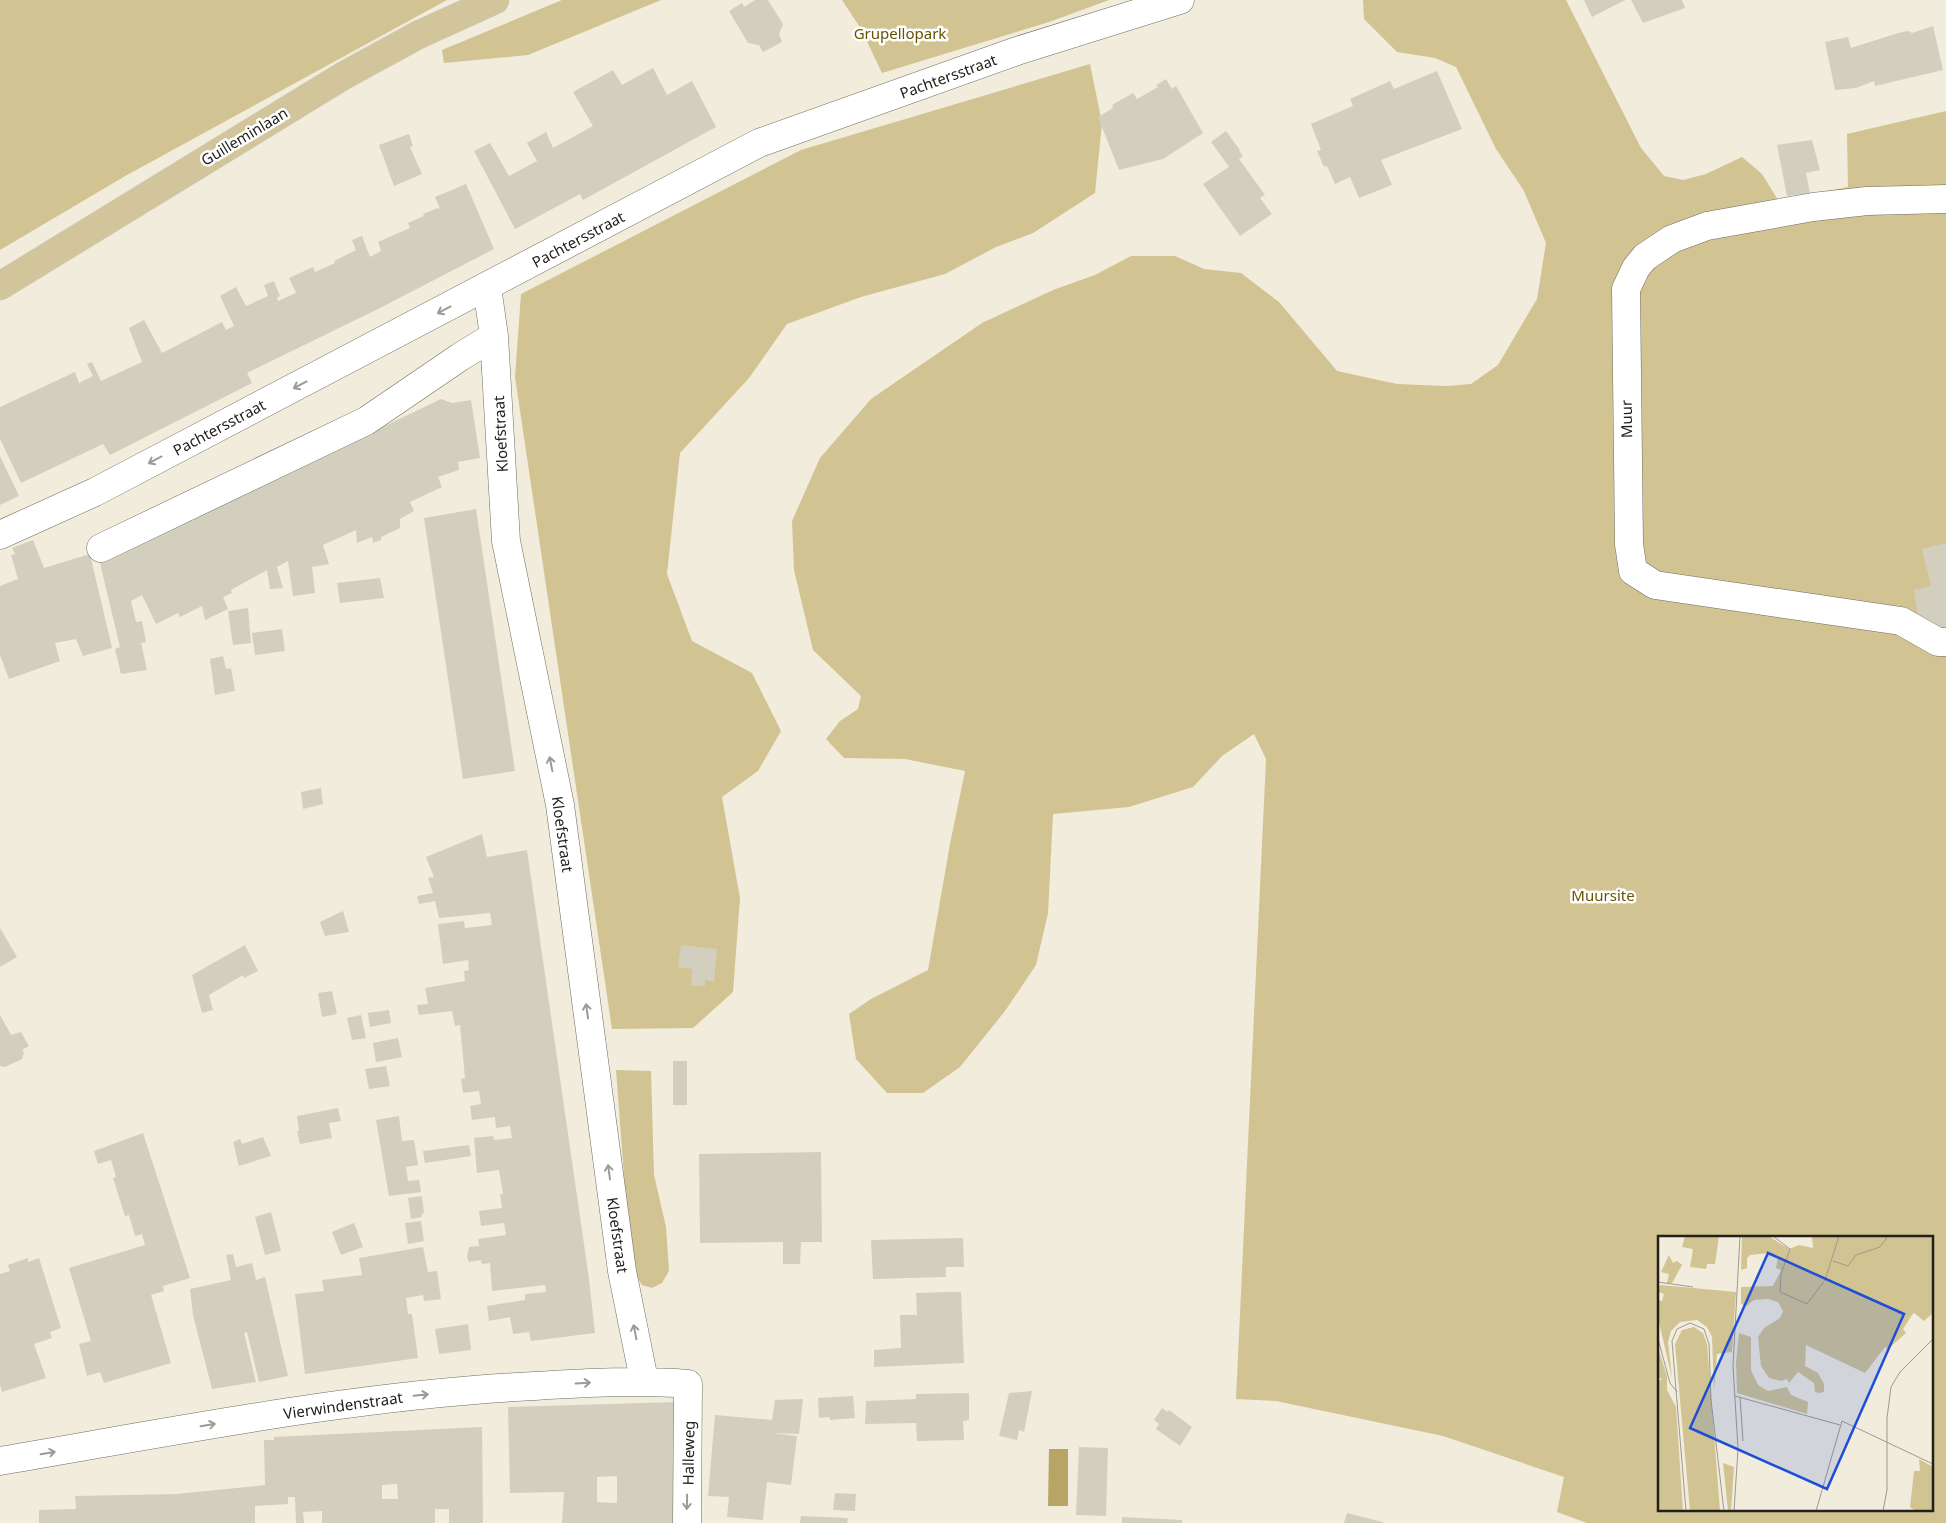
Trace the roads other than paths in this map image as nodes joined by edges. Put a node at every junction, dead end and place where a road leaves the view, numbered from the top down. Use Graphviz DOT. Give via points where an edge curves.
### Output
graph roads {
  1 [pos="495,0"];
  2 [pos="1180,0"];
  3 [pos="1946,198"];
  4 [pos="0,286"];
  5 [pos="487,287"];
  6 [pos="494,336"];
  7 [pos="0,535"];
  8 [pos="101,548"];
  9 [pos="1946,642"];
  10 [pos="644,1380"];
  11 [pos="688,1384"];
  12 [pos="0,1461"];
  13 [pos="687,1523"];
  1 -- 4 [label="main road, Guilleminlaan" via="418,35 343,76"];
  2 -- 5 [label="street, Pachtersstraat" via="1017,51 759,143"];
  3 -- 9 [label="street, Muur" via="1813,207 1707,226 1672,239 1645,257 1626,289 1625,356 1629,544 1633,572 1655,585 1901,621 1938,642"];
  5 -- 6 [label="street, Kloefstraat"];
  5 -- 7 [label="street, Pachtersstraat, one-way" via="95,492"];
  6 -- 8 [label="street" via="366,421"];
  10 -- 6 [label="street, Kloefstraat, one-way" via="622,1271 560,805 506,541"];
  10 -- 11 [label="street, Vierwindenstraat"];
  12 -- 10 [label="street, Vierwindenstraat, one-way" via="237,1420 410,1396"];
  11 -- 13 [label="street, Halleweg, one-way"];
}
